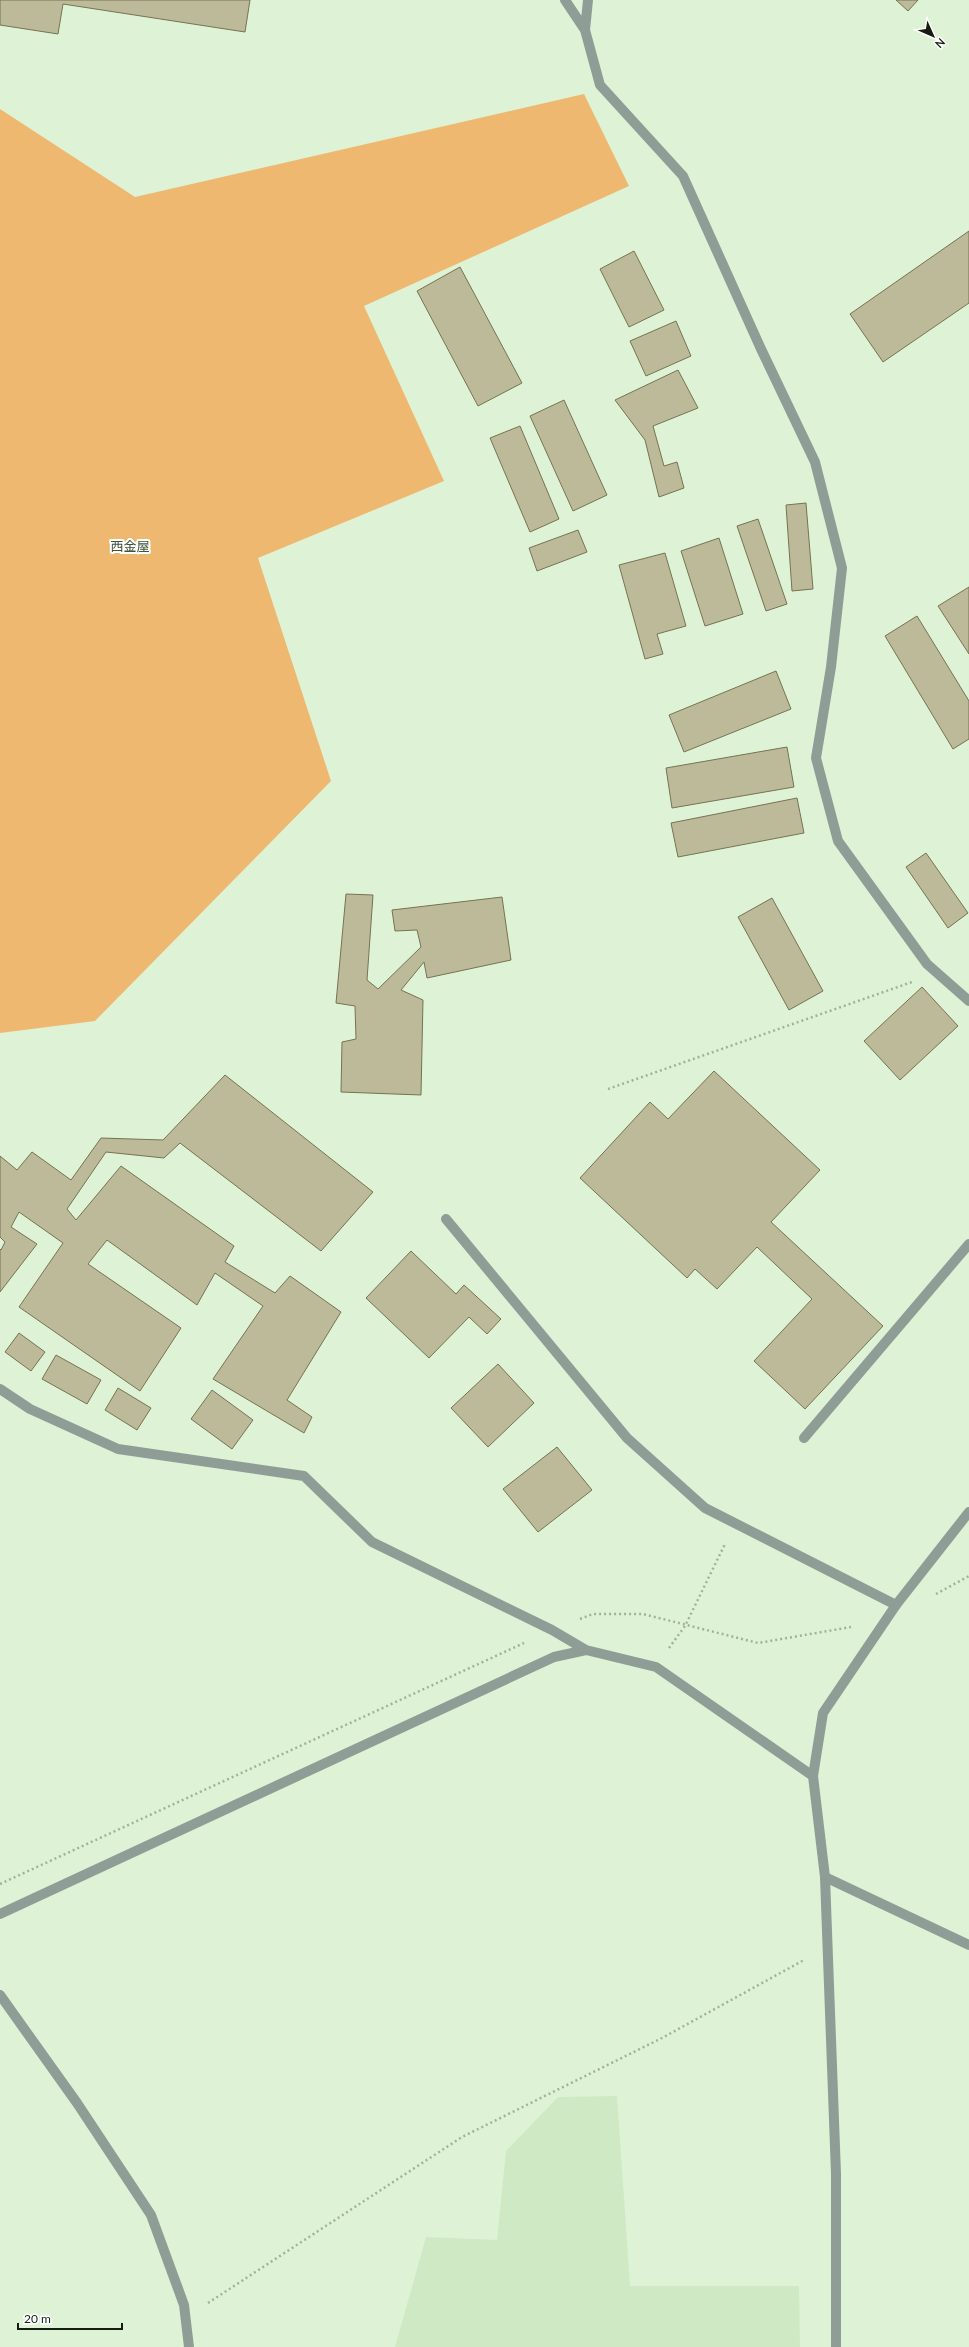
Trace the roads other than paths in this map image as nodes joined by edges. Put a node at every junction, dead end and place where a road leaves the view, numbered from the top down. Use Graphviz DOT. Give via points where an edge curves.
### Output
graph roads {
  1 [pos="565,0"];
  2 [pos="588,0"];
  3 [pos="585,30"];
  4 [pos="969,1001"];
  5 [pos="446,1219"];
  6 [pos="969,1244"];
  7 [pos="0,1389"];
  8 [pos="804,1438"];
  9 [pos="969,1512"];
  10 [pos="896,1605"];
  11 [pos="586,1650"];
  12 [pos="813,1776"];
  13 [pos="825,1878"];
  14 [pos="0,1914"];
  15 [pos="969,1945"];
  16 [pos="0,1995"];
  17 [pos="189,2347"];
  18 [pos="836,2347"];
  1 -- 3 [label="street"];
  2 -- 3 [label="street"];
  3 -- 4 [label="street" via="600,86 683,176 815,462 842,568 832,667 816,758 838,841 927,964"];
  5 -- 10 [label="street" via="627,1438 705,1508"];
  6 -- 8 [label="street"];
  7 -- 11 [label="street" via="30,1409 118,1449 304,1476 372,1542 552,1630"];
  9 -- 10 [label="street"];
  10 -- 12 [label="street" via="823,1712"];
  11 -- 12 [label="street" via="656,1667"];
  11 -- 14 [label="street" via="554,1657"];
  12 -- 13 [label="street"];
  13 -- 15 [label="street"];
  13 -- 18 [label="street" via="836,2174"];
  16 -- 17 [label="street" via="77,2103 152,2216 184,2305"];
}
